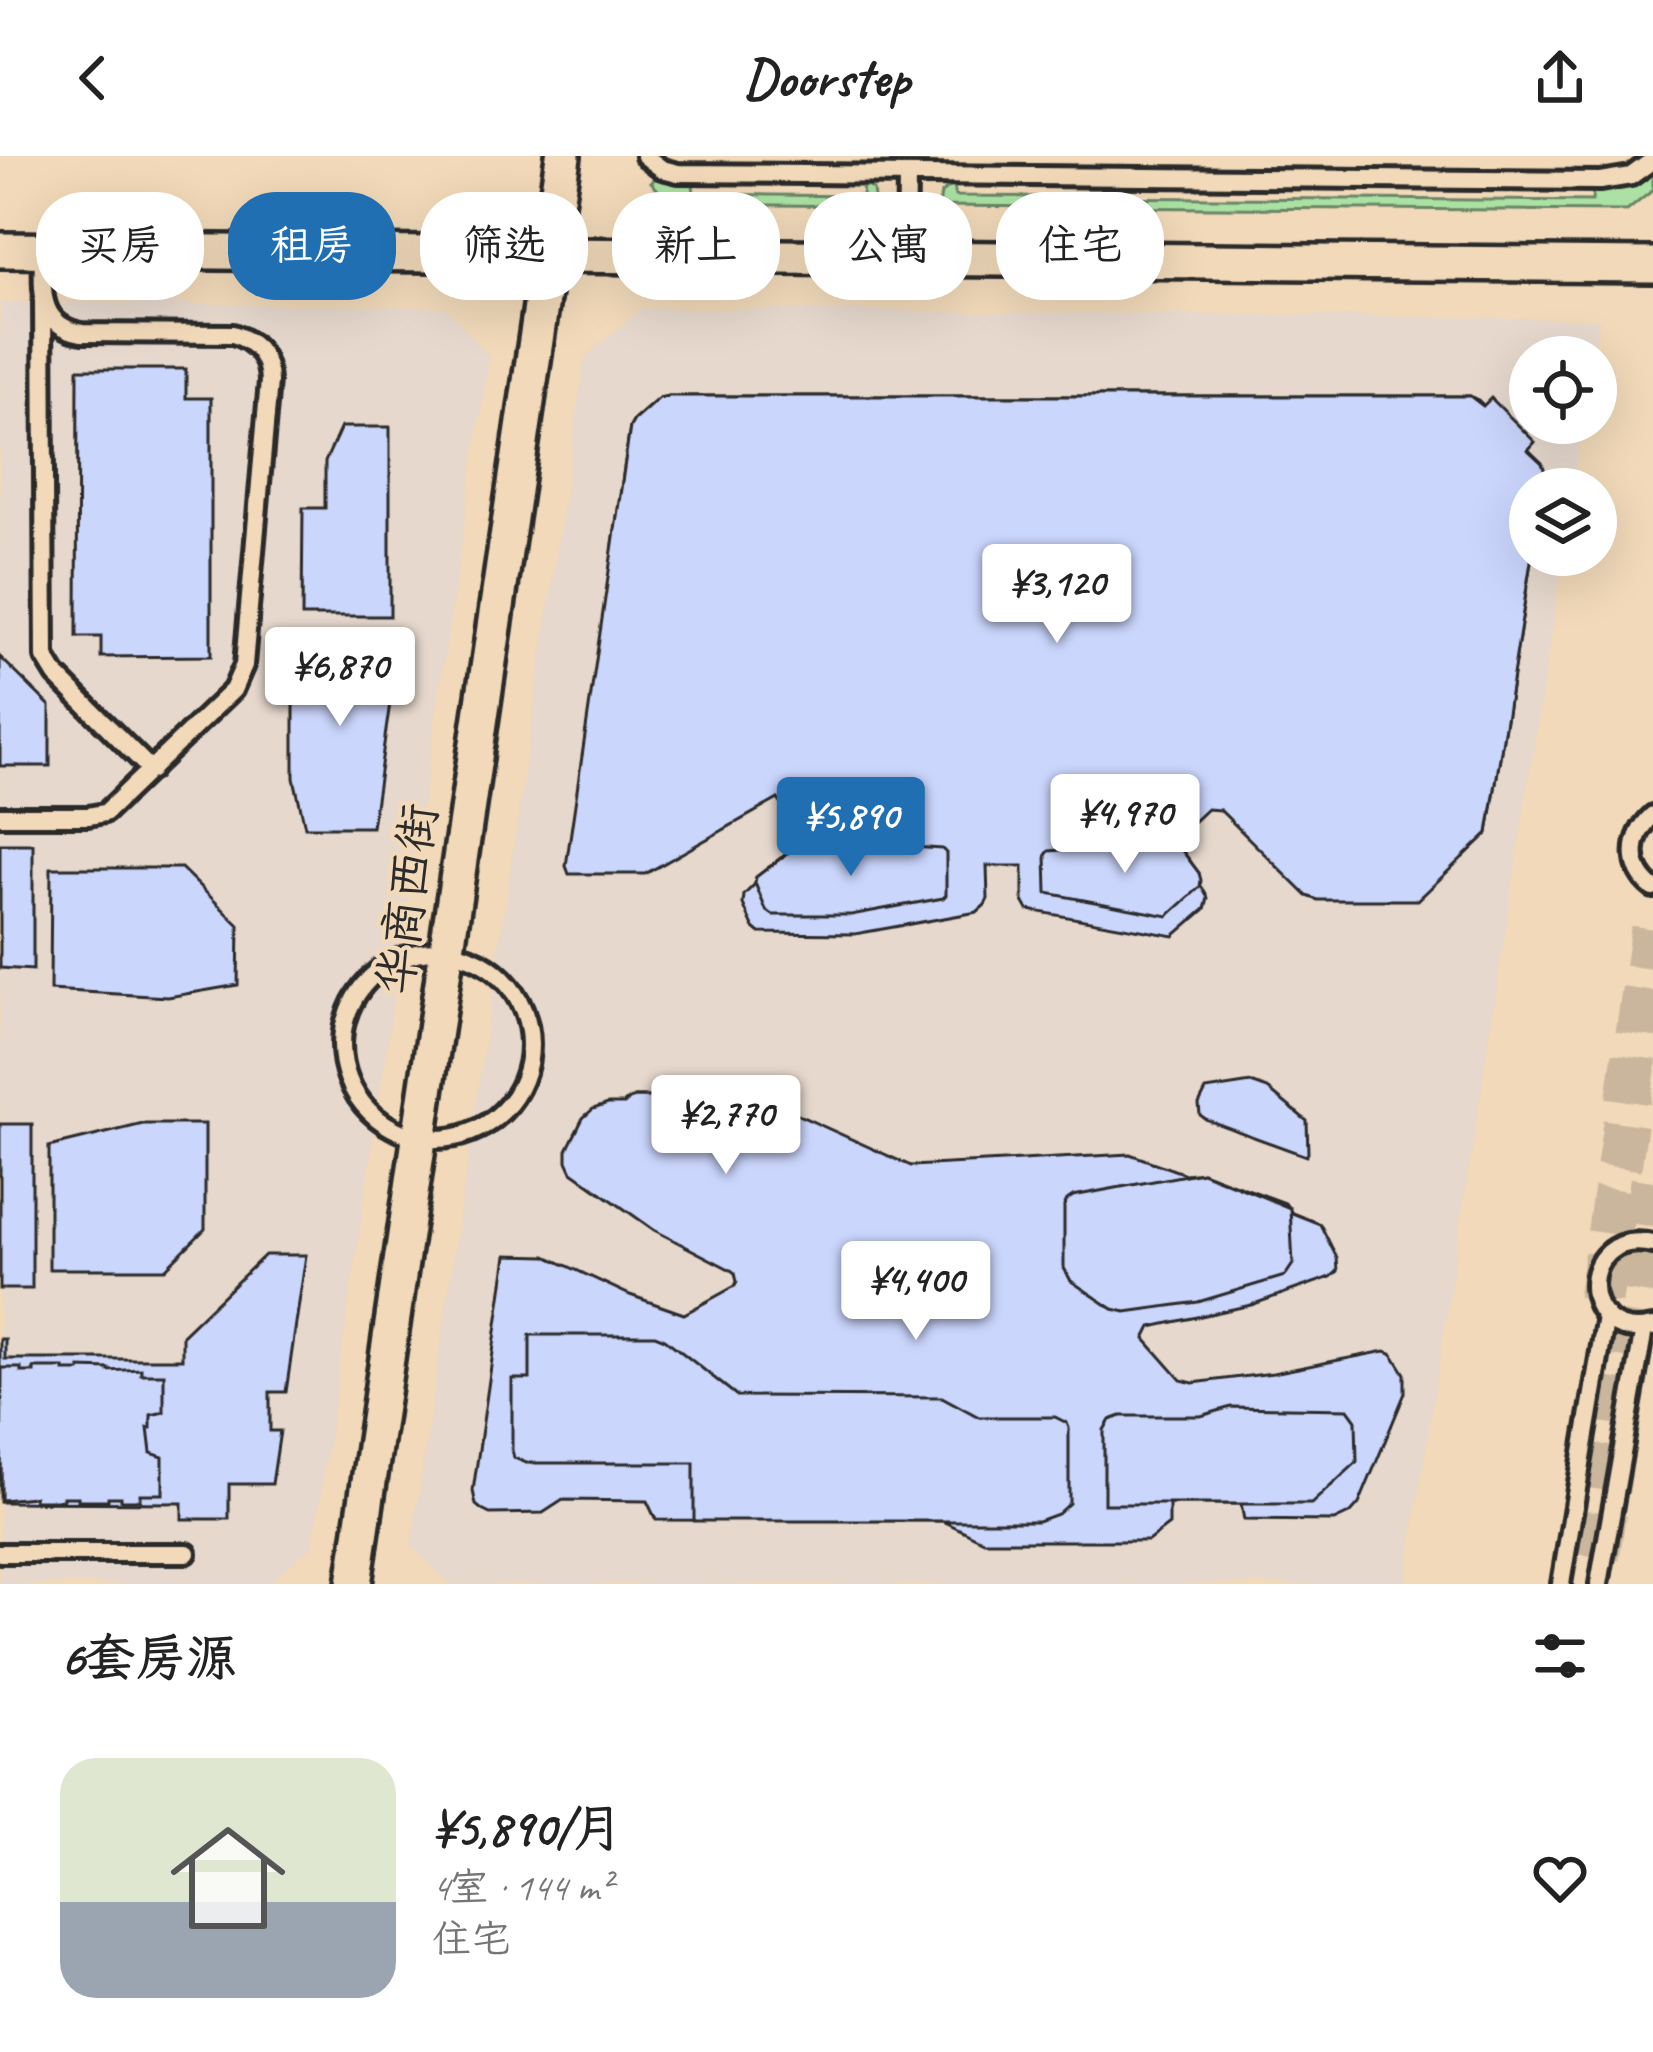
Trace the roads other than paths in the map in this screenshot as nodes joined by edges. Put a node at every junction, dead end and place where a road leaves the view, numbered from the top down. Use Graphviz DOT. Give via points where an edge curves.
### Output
graph roads {
  1 [pos="563,156"];
  2 [pos="645,156"];
  3 [pos="1653,160"];
  4 [pos="907,175"];
  5 [pos="558,192"];
  6 [pos="907,192"];
  7 [pos="0,250"];
  8 [pos="36,250"];
  9 [pos="204,251"];
  10 [pos="420,253"];
  11 [pos="588,254"];
  12 [pos="804,257"];
  13 [pos="972,259"];
  14 [pos="1653,265"];
  15 [pos="43,300"];
  16 [pos="45,300"];
  17 [pos="543,300"];
  18 [pos="151,770"];
  19 [pos="1653,815"];
  20 [pos="0,816"];
  21 [pos="1653,888"];
  22 [pos="448,952"];
  23 [pos="420,1138"];
  24 [pos="1653,1244"];
  25 [pos="1606,1316"];
  26 [pos="1649,1328"];
  27 [pos="0,1552"];
  28 [pos="187,1552"];
  29 [pos="354,1584"];
  30 [pos="1561,1584"];
  31 [pos="1599,1584"];
  1 -- 5 [label="street, 华商西街"];
  2 -- 4 [label="lane" via="678,172"];
  3 -- 4 [label="lane" via="1631,176 1600,181"];
  4 -- 6 [label="lane"];
  7 -- 8 [label="street"];
  9 -- 10 [label="street"];
  11 -- 12 [label="street"];
  13 -- 14 [label="street"];
  15 -- 18 [label="lane" via="45,656"];
  16 -- 18 [label="lane" via="72,331 233,334 260,350 269,370 241,676"];
  17 -- 22 [label="street, 华商西街"];
  18 -- 20 [label="lane" via="97,815"];
  19 -- 21 [label="lane" via="1634,853"];
  22 -- 23 [label="street, 华商西街"];
  22 -- 23 [label="lane" via="387,964 357,993 342,1033 355,1094 384,1124"];
  22 -- 23 [label="lane" via="504,980 526,1016 530,1058 502,1114 465,1135"];
  23 -- 29 [label="street, 华商西街"];
  24 -- 25 [label="lane" via="1624,1243 1600,1261 1593,1290"];
  25 -- 26 [label="lane" via="1630,1329"];
  25 -- 30 [label="lane"];
  26 -- 31 [label="lane"];
  27 -- 28 [label="lane"];
}
